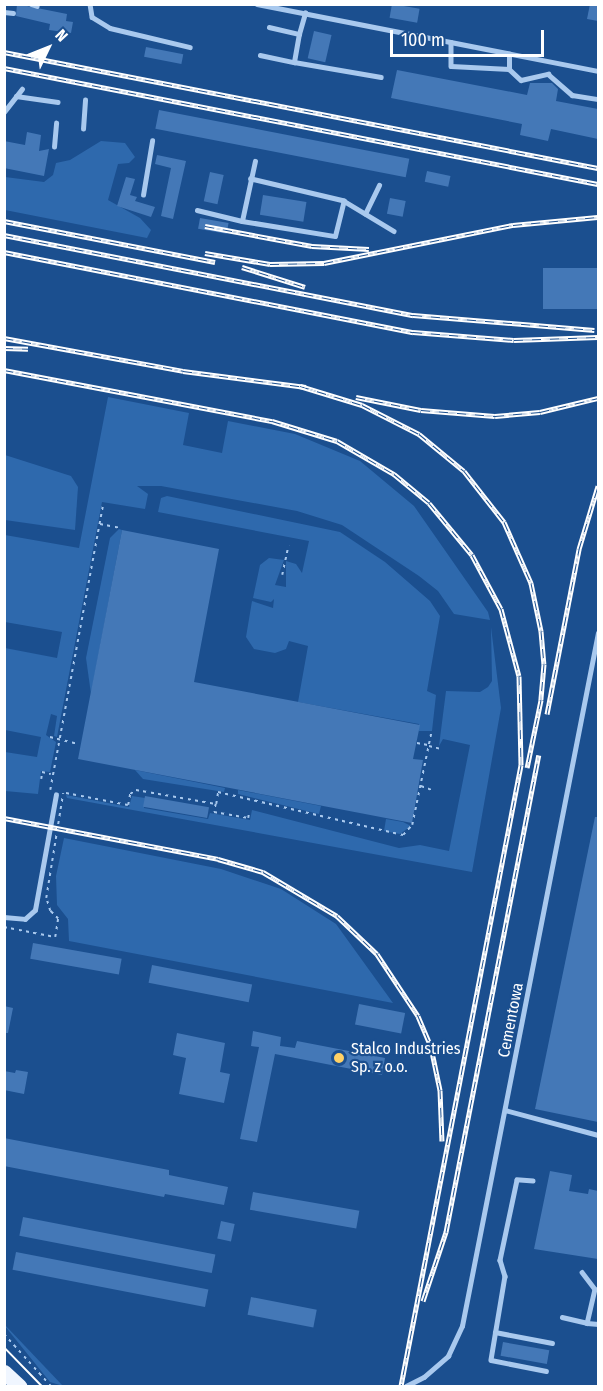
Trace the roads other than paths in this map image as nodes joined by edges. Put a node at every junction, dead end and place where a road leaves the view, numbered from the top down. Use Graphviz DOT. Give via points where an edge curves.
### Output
graph roads {
  1 [pos="90,4"];
  2 [pos="257,4"];
  3 [pos="4,12"];
  4 [pos="13,13"];
  5 [pos="304,13"];
  6 [pos="270,27"];
  7 [pos="299,34"];
  8 [pos="451,42"];
  9 [pos="190,47"];
  10 [pos="508,54"];
  11 [pos="260,55"];
  12 [pos="294,62"];
  13 [pos="509,69"];
  14 [pos="598,71"];
  15 [pos="381,77"];
  16 [pos="22,89"];
  17 [pos="16,96"];
  18 [pos="598,99"];
  19 [pos="85,100"];
  20 [pos="58,102"];
  21 [pos="4,112"];
  22 [pos="56,123"];
  23 [pos="83,129"];
  24 [pos="152,141"];
  25 [pos="54,147"];
  26 [pos="255,161"];
  27 [pos="251,179"];
  28 [pos="379,185"];
  29 [pos="143,195"];
  30 [pos="344,201"];
  31 [pos="197,210"];
  32 [pos="365,214"];
  33 [pos="242,221"];
  34 [pos="394,231"];
  35 [pos="598,633"];
  36 [pos="56,795"];
  37 [pos="4,917"];
  38 [pos="505,1110"];
  39 [pos="598,1135"];
  40 [pos="533,1181"];
  41 [pos="582,1272"];
  42 [pos="597,1290"];
  43 [pos="562,1317"];
  44 [pos="587,1323"];
  45 [pos="598,1324"];
  46 [pos="495,1332"];
  47 [pos="552,1344"];
  48 [pos="546,1371"];
  49 [pos="4,1372"];
  50 [pos="19,1386"];
  51 [pos="406,1386"];
  1 -- 9 [label="lane" via="92,17 110,28"];
  2 -- 5 [label="lane"];
  3 -- 4 [label="lane"];
  5 -- 7 [label="lane"];
  5 -- 8 [label="lane"];
  6 -- 7 [label="lane"];
  7 -- 12 [label="lane"];
  8 -- 10 [label="lane"];
  8 -- 13 [label="lane" via="451,66"];
  10 -- 13 [label="lane"];
  10 -- 14 [label="lane" via="533,55"];
  11 -- 12 [label="lane"];
  12 -- 15 [label="lane"];
  13 -- 18 [label="lane" via="521,80 548,74 572,95"];
  16 -- 17 [label="lane"];
  17 -- 20 [label="lane"];
  17 -- 21 [label="lane"];
  19 -- 23 [label="lane"];
  22 -- 25 [label="lane"];
  24 -- 29 [label="lane"];
  26 -- 27 [label="lane"];
  27 -- 30 [label="lane"];
  27 -- 33 [label="lane"];
  28 -- 32 [label="lane"];
  30 -- 32 [label="lane"];
  30 -- 33 [label="lane" via="334,236"];
  31 -- 33 [label="lane"];
  32 -- 34 [label="lane"];
  35 -- 38 [label="lane, Cementowa"];
  36 -- 37 [label="lane" via="35,910 25,919"];
  38 -- 39 [label="lane"];
  38 -- 51 [label="lane, Cementowa, bridge" via="458,1340 444,1362"];
  40 -- 46 [label="lane" via="517,1180 500,1260 505,1276"];
  41 -- 42 [label="lane"];
  42 -- 44 [label="lane"];
  43 -- 44 [label="lane"];
  44 -- 45 [label="lane"];
  46 -- 47 [label="lane"];
  46 -- 48 [label="lane" via="491,1360"];
  49 -- 50 [label="main road"];
}
